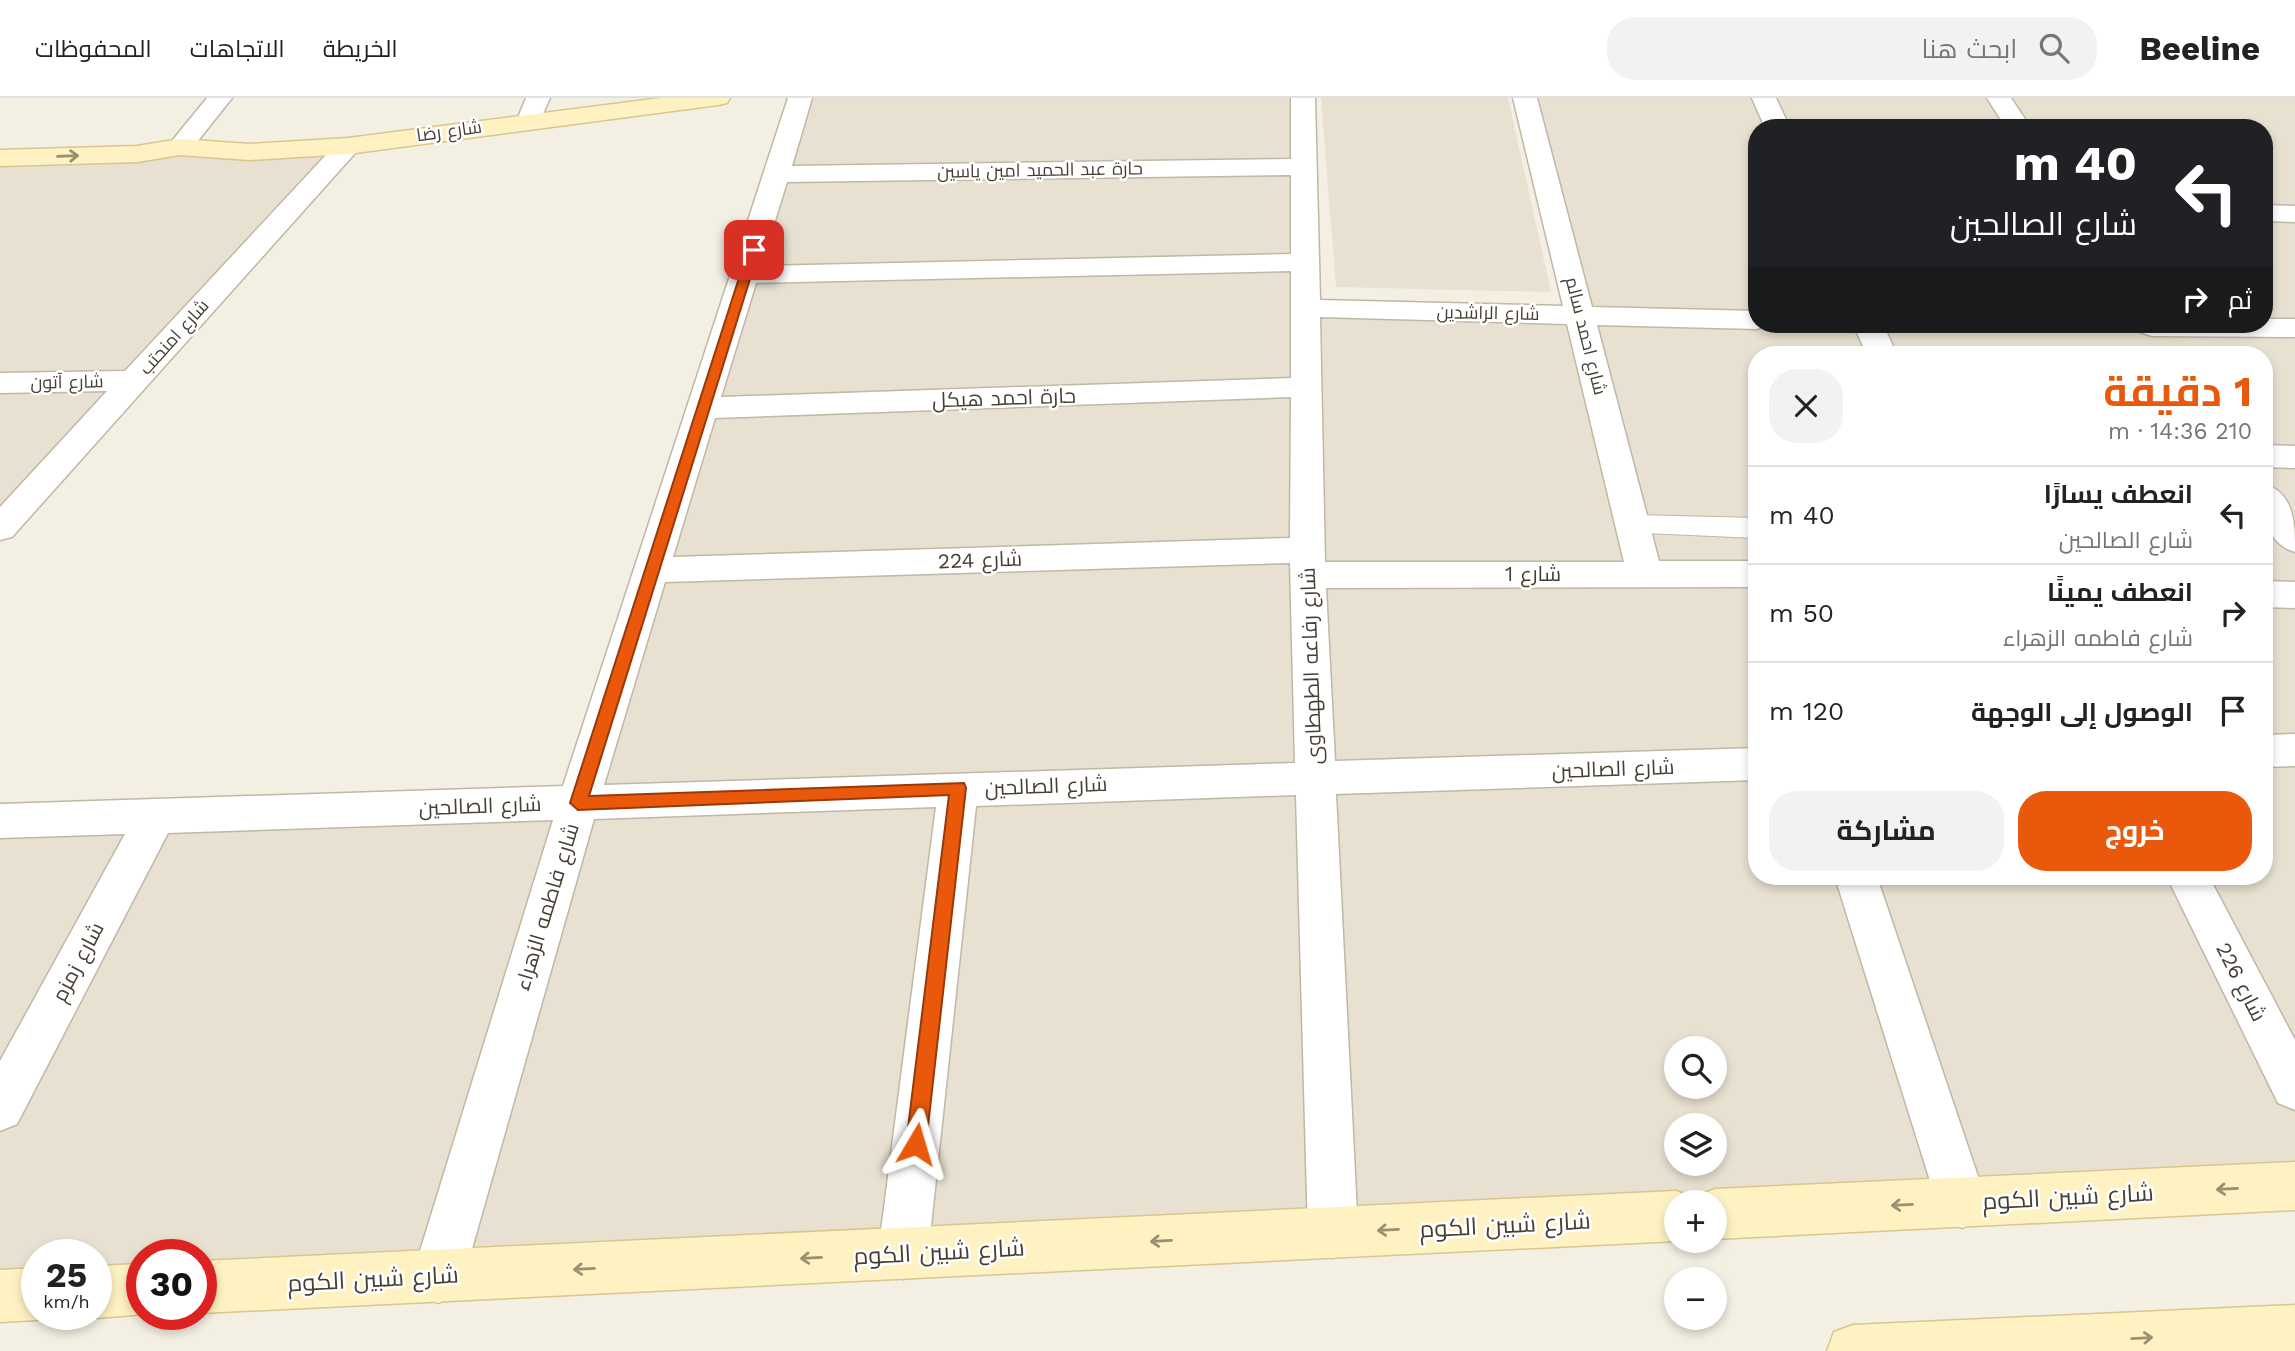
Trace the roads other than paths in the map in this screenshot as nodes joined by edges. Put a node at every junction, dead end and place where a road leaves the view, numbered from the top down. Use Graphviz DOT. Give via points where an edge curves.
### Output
graph roads {
  1 [pos="220,98"];
  2 [pos="718,98"];
  3 [pos="800,98"];
  4 [pos="1303,98"];
  5 [pos="1525,98"];
  6 [pos="1764,98"];
  7 [pos="1999,98"];
  8 [pos="533,109"];
  9 [pos="1774,119"];
  10 [pos="2013,119"];
  11 [pos="0,135"];
  12 [pos="348,146"];
  13 [pos="180,147"];
  14 [pos="0,158"];
  15 [pos="1303,167"];
  16 [pos="777,174"];
  17 [pos="2273,213"];
  18 [pos="2295,214"];
  19 [pos="1304,262"];
  20 [pos="746,275"];
  21 [pos="1304,308"];
  22 [pos="1581,315"];
  23 [pos="1748,320"];
  24 [pos="2273,328"];
  25 [pos="2295,328"];
  26 [pos="134,381"];
  27 [pos="0,383"];
  28 [pos="1305,387"];
  29 [pos="702,408"];
  30 [pos="2273,456"];
  31 [pos="2295,457"];
  32 [pos="2273,508"];
  33 [pos="1633,525"];
  34 [pos="0,528"];
  35 [pos="1748,528"];
  36 [pos="2295,540"];
  37 [pos="1308,563"];
  38 [pos="652,570"];
  39 [pos="1645,574"];
  40 [pos="1748,574"];
  41 [pos="2273,594"];
  42 [pos="2295,595"];
  43 [pos="2295,750"];
  44 [pos="2273,751"];
  45 [pos="1748,764"];
  46 [pos="1314,778"];
  47 [pos="958,788"];
  48 [pos="578,803"];
  49 [pos="156,816"];
  50 [pos="0,821"];
  51 [pos="1859,885"];
  52 [pos="2192,885"];
  53 [pos="2295,1087"];
  54 [pos="0,1108"];
  55 [pos="2295,1186"];
  56 [pos="1962,1203"];
  57 [pos="1727,1213"];
  58 [pos="1664,1217"];
  59 [pos="1333,1233"];
  60 [pos="903,1254"];
  61 [pos="438,1277"];
  62 [pos="217,1286"];
  63 [pos="21,1295"];
  64 [pos="0,1296"];
  65 [pos="2295,1331"];
  66 [pos="1853,1351"];
  1 -- 13 [label="street"];
  2 -- 8 [label="street, شارع رضا"];
  3 -- 16 [label="street, شارع فاطمه الزهراء"];
  4 -- 15 [label="street, شارع رفاعه الطهطاوى"];
  5 -- 22 [label="street, شارع احمد سالم"];
  6 -- 9 [label="street"];
  7 -- 10 [label="street"];
  8 -- 12 [label="street, شارع رضا"];
  11 -- 13 [label="street, شارع رضا" via="155,133"];
  12 -- 13 [label="street, شارع رضا" via="249,152"];
  12 -- 26 [label="street, شارع امنحتب"];
  14 -- 13 [label="street, شارع رضا, one-way" via="137,154"];
  15 -- 16 [label="street, حارة عبد الحميد امين ياسين"];
  15 -- 19 [label="street, شارع رفاعه الطهطاوى"];
  16 -- 20 [label="street, شارع فاطمه الزهراء"];
  17 -- 18 [label="street"];
  19 -- 20 [label="street"];
  19 -- 21 [label="street, شارع رفاعه الطهطاوى"];
  20 -- 29 [label="street, شارع فاطمه الزهراء"];
  21 -- 22 [label="street, شارع الراشدين"];
  21 -- 28 [label="street, شارع رفاعه الطهطاوى"];
  22 -- 23 [label="street, شارع الراشدين"];
  22 -- 33 [label="street, شارع احمد سالم"];
  24 -- 25 [label="street"];
  26 -- 27 [label="street, شارع آتون"];
  26 -- 34 [label="street, شارع امنحتب"];
  28 -- 29 [label="street, حارة احمد هيكل"];
  28 -- 37 [label="street, شارع رفاعه الطهطاوى"];
  29 -- 38 [label="street, شارع فاطمه الزهراء"];
  30 -- 31 [label="street"];
  32 -- 36 [label="street"];
  33 -- 35 [label="lane"];
  33 -- 39 [label="street, شارع احمد سالم"];
  37 -- 38 [label="street, شارع 224"];
  37 -- 39 [label="street, شارع 1"];
  37 -- 46 [label="street, شارع رفاعه الطهطاوى"];
  38 -- 48 [label="street, شارع فاطمه الزهراء"];
  39 -- 40 [label="street, شارع 1"];
  41 -- 42 [label="street"];
  43 -- 44 [label="street"];
  45 -- 46 [label="street, شارع الصالحين"];
  46 -- 47 [label="street, شارع الصالحين"];
  46 -- 59 [label="street, شارع رفاعه الطهطاوى"];
  47 -- 48 [label="street, شارع الصالحين"];
  47 -- 60 [label="street"];
  48 -- 49 [label="street, شارع الصالحين"];
  48 -- 61 [label="street, شارع فاطمه الزهراء"];
  49 -- 50 [label="street, شارع الصالحين"];
  49 -- 54 [label="street, شارع زمزم"];
  51 -- 56 [label="street"];
  52 -- 53 [label="street, شارع 226"];
  55 -- 56 [label="street, شارع شبين الكوم, one-way"];
  56 -- 57 [label="street, شارع شبين الكوم, one-way"];
  58 -- 59 [label="street, شارع شبين الكوم, one-way"];
  59 -- 60 [label="street, شارع شبين الكوم, one-way"];
  60 -- 61 [label="street, شارع شبين الكوم, one-way"];
  61 -- 62 [label="street, شارع شبين الكوم"];
  63 -- 64 [label="street"];
  66 -- 65 [label="street, one-way"];
}
